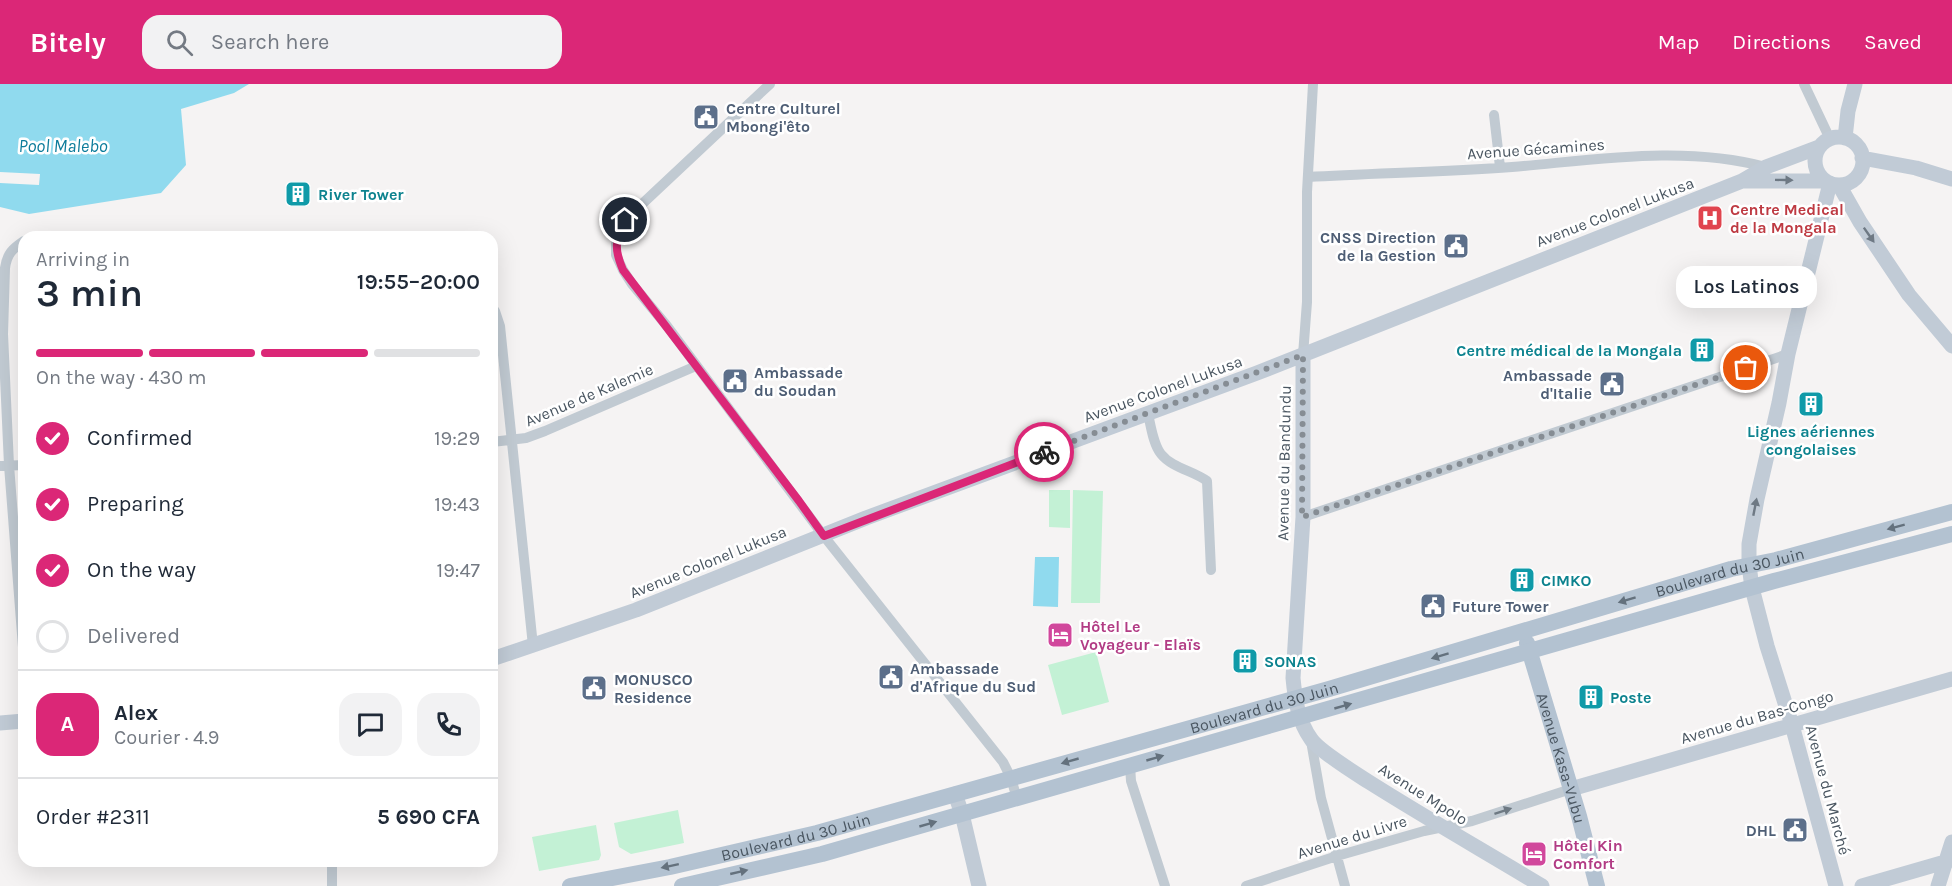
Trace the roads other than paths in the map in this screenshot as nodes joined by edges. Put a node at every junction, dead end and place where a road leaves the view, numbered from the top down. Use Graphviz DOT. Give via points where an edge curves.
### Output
graph roads {
  1 [pos="770,84"];
  2 [pos="1313,84"];
  3 [pos="1803,84"];
  4 [pos="1855,84"];
  5 [pos="1494,116"];
  6 [pos="1831,141"];
  7 [pos="1862,158"];
  8 [pos="1500,167"];
  9 [pos="1766,167"];
  10 [pos="1308,177"];
  11 [pos="1952,179"];
  12 [pos="1742,182"];
  13 [pos="1832,183"];
  14 [pos="18,245"];
  15 [pos="498,320"];
  16 [pos="1952,346"];
  17 [pos="1788,354"];
  18 [pos="1303,355"];
  19 [pos="696,366"];
  20 [pos="1148,414"];
  21 [pos="510,440"];
  22 [pos="498,441"];
  23 [pos="4,466"];
  24 [pos="1952,512"];
  25 [pos="1302,517"];
  26 [pos="1952,534"];
  27 [pos="824,536"];
  28 [pos="1749,565"];
  29 [pos="1211,570"];
  30 [pos="1752,588"];
  31 [pos="18,602"];
  32 [pos="1523,631"];
  33 [pos="533,646"];
  34 [pos="1530,651"];
  35 [pos="498,657"];
  36 [pos="1952,679"];
  37 [pos="1295,698"];
  38 [pos="1300,718"];
  39 [pos="18,722"];
  40 [pos="0,723"];
  41 [pos="1792,725"];
  42 [pos="1311,741"];
  43 [pos="1130,765"];
  44 [pos="1011,778"];
  45 [pos="1571,789"];
  46 [pos="955,794"];
  47 [pos="1017,799"];
  48 [pos="962,814"];
  49 [pos="1442,828"];
  50 [pos="1952,842"];
  51 [pos="1337,856"];
  52 [pos="1949,861"];
  53 [pos="332,867"];
  54 [pos="332,886"];
  55 [pos="570,886"];
  56 [pos="682,886"];
  57 [pos="979,886"];
  58 [pos="1166,886"];
  59 [pos="1246,886"];
  60 [pos="1345,886"];
  61 [pos="1542,886"];
  62 [pos="1597,886"];
  63 [pos="1836,886"];
  64 [pos="1862,886"];
  65 [pos="1938,886"];
  1 -- 19 [label="street" via="625,220 616,244 623,270"];
  2 -- 10 [label="street, Avenue du Bandundu"];
  3 -- 6 [label="street"];
  4 -- 6 [label="street" via="1848,111"];
  5 -- 8 [label="street"];
  6 -- 7 [label="street" via="1857,146"];
  6 -- 9 [label="street, Avenue Colonel Lukusa"];
  6 -- 13 [label="street" via="1815,156 1815,166 1819,175"];
  7 -- 11 [label="street"];
  7 -- 13 [label="street" via="1859,173 1847,183"];
  8 -- 9 [label="street, Avenue Gécamines" via="1652,156 1710,157"];
  8 -- 10 [label="street, Avenue Gécamines"];
  9 -- 12 [label="street, Avenue Colonel Lukusa"];
  10 -- 18 [label="street, Avenue du Bandundu"];
  12 -- 13 [label="street, Avenue Colonel Lukusa, one-way"];
  12 -- 18 [label="street, Avenue Colonel Lukusa"];
  13 -- 16 [label="street, one-way" via="1909,295"];
  13 -- 17 [label="street, Avenue du Marché"];
  14 -- 23 [label="street" via="12,249 5,268"];
  15 -- 21 [label="street"];
  17 -- 25 [label="street"];
  28 -- 17 [label="street, Avenue du Marché, one-way" via="1755,508"];
  18 -- 20 [label="street, Avenue Colonel Lukusa"];
  18 -- 25 [label="street, Avenue du Bandundu"];
  19 -- 21 [label="street, Avenue de Kalemie" via="545,431"];
  19 -- 27 [label="street"];
  20 -- 27 [label="street, Avenue Colonel Lukusa"];
  20 -- 29 [label="street" via="1162,456 1207,481"];
  21 -- 22 [label="street, Avenue de Kalemie"];
  21 -- 33 [label="street"];
  23 -- 31 [label="street"];
  24 -- 28 [label="main road, Boulevard du 30 Juin, one-way"];
  25 -- 37 [label="street, Avenue du Bandundu"];
  26 -- 30 [label="main road, Boulevard du 30 Juin"];
  27 -- 33 [label="street, Avenue Colonel Lukusa"];
  27 -- 44 [label="street" via="1003,762"];
  28 -- 30 [label="street, Avenue du Marché"];
  28 -- 32 [label="main road, Boulevard du 30 Juin, one-way"];
  30 -- 34 [label="main road, Boulevard du 30 Juin"];
  30 -- 41 [label="street, Avenue du Marché"];
  32 -- 34 [label="main road, Avenue Kasa-Vubu"];
  32 -- 37 [label="main road, Boulevard du 30 Juin, one-way"];
  33 -- 35 [label="street, Avenue Colonel Lukusa"];
  38 -- 34 [label="main road, Boulevard du 30 Juin, one-way"];
  34 -- 45 [label="main road, Avenue Kasa-Vubu"];
  36 -- 41 [label="street, Avenue du Bas-Congo"];
  37 -- 38 [label="street, Avenue du Bandundu"];
  37 -- 44 [label="main road, Boulevard du 30 Juin, one-way"];
  38 -- 42 [label="street, Avenue Mpolo"];
  43 -- 38 [label="main road, Boulevard du 30 Juin, one-way"];
  39 -- 40 [label="street"];
  41 -- 45 [label="street, Avenue du Bas-Congo"];
  41 -- 63 [label="street, Avenue du Marché"];
  42 -- 49 [label="street, Avenue Mpolo"];
  42 -- 51 [label="street"];
  43 -- 47 [label="main road, Boulevard du 30 Juin"];
  43 -- 58 [label="street" via="1131,781"];
  44 -- 46 [label="main road, Boulevard du 30 Juin"];
  44 -- 47 [label="street"];
  49 -- 45 [label="street, Avenue du Livre, one-way"];
  45 -- 62 [label="main road, Avenue Kasa-Vubu"];
  46 -- 48 [label="street"];
  46 -- 55 [label="main road, Boulevard du 30 Juin, one-way" via="817,832"];
  47 -- 48 [label="main road, Boulevard du 30 Juin"];
  56 -- 48 [label="main road, Boulevard du 30 Juin, one-way" via="822,854"];
  48 -- 57 [label="street"];
  49 -- 51 [label="street, Avenue du Livre"];
  49 -- 61 [label="street, Avenue Mpolo"];
  50 -- 52 [label="street"];
  51 -- 59 [label="street, Avenue du Livre"];
  51 -- 60 [label="street"];
  52 -- 64 [label="street"];
  52 -- 65 [label="street"];
  53 -- 54 [label="street"];
}
